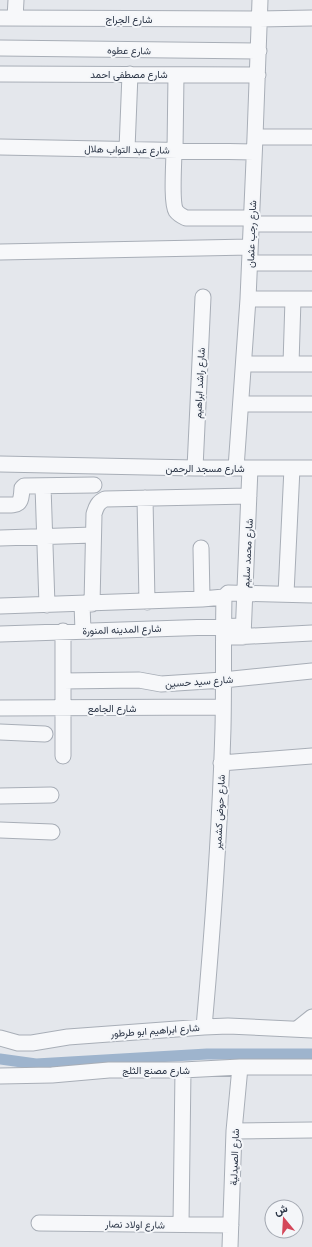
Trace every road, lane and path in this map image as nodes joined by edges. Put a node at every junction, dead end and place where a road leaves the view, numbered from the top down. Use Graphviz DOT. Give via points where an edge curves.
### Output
graph roads {
  1 [pos="16,0"];
  2 [pos="260,0"];
  3 [pos="0,18"];
  4 [pos="15,18"];
  5 [pos="312,18"];
  6 [pos="259,19"];
  7 [pos="0,48"];
  8 [pos="259,51"];
  9 [pos="0,74"];
  10 [pos="130,74"];
  11 [pos="176,74"];
  12 [pos="258,75"];
  13 [pos="312,137"];
  14 [pos="255,145"];
  15 [pos="0,147"];
  16 [pos="127,149"];
  17 [pos="174,150"];
  18 [pos="251,221"];
  19 [pos="312,224"];
  20 [pos="250,247"];
  21 [pos="0,252"];
  22 [pos="312,262"];
  23 [pos="250,263"];
  24 [pos="203,297"];
  25 [pos="312,298"];
  26 [pos="248,299"];
  27 [pos="293,299"];
  28 [pos="244,364"];
  29 [pos="291,364"];
  30 [pos="312,364"];
  31 [pos="241,404"];
  32 [pos="312,404"];
  33 [pos="0,464"];
  34 [pos="195,468"];
  35 [pos="243,468"];
  36 [pos="292,468"];
  37 [pos="312,468"];
  38 [pos="94,485"];
  39 [pos="43,486"];
  40 [pos="249,496"];
  41 [pos="145,498"];
  42 [pos="0,505"];
  43 [pos="93,535"];
  44 [pos="46,537"];
  45 [pos="0,538"];
  46 [pos="201,548"];
  47 [pos="245,593"];
  48 [pos="286,594"];
  49 [pos="225,595"];
  50 [pos="312,595"];
  51 [pos="202,599"];
  52 [pos="147,602"];
  53 [pos="87,604"];
  54 [pos="47,605"];
  55 [pos="0,606"];
  56 [pos="63,631"];
  57 [pos="82,631"];
  58 [pos="243,631"];
  59 [pos="224,632"];
  60 [pos="312,633"];
  61 [pos="0,634"];
  62 [pos="312,671"];
  63 [pos="223,680"];
  64 [pos="63,681"];
  65 [pos="223,707"];
  66 [pos="0,708"];
  67 [pos="63,708"];
  68 [pos="0,732"];
  69 [pos="45,734"];
  70 [pos="63,756"];
  71 [pos="312,756"];
  72 [pos="221,763"];
  73 [pos="51,795"];
  74 [pos="0,796"];
  75 [pos="0,830"];
  76 [pos="52,832"];
  77 [pos="312,1017"];
  78 [pos="204,1027"];
  79 [pos="297,1029"];
  80 [pos="312,1030"];
  81 [pos="0,1038"];
  82 [pos="240,1067"];
  83 [pos="312,1067"];
  84 [pos="183,1070"];
  85 [pos="0,1076"];
  86 [pos="312,1130"];
  87 [pos="234,1131"];
  88 [pos="39,1223"];
  89 [pos="181,1224"];
  90 [pos="231,1225"];
  91 [pos="230,1247"];
  1 -- 4 [label="street"];
  2 -- 6 [label="street, شارع رجب عثمان"];
  3 -- 4 [label="street, شارع الجراج"];
  4 -- 6 [label="street, شارع الجراج"];
  5 -- 6 [label="street, شارع الجراج"];
  6 -- 8 [label="street, شارع رجب عثمان"];
  7 -- 8 [label="street, شارع عطوه"];
  8 -- 12 [label="street, شارع رجب عثمان"];
  9 -- 10 [label="street, شارع مصطفى احمد"];
  10 -- 11 [label="street, شارع مصطفى احمد"];
  10 -- 16 [label="street"];
  11 -- 12 [label="street, شارع مصطفى احمد"];
  11 -- 17 [label="street"];
  12 -- 14 [label="street, شارع رجب عثمان"];
  13 -- 14 [label="street, شارع عبد التواب هلال"];
  14 -- 17 [label="street, شارع عبد التواب هلال"];
  14 -- 18 [label="street, شارع رجب عثمان"];
  15 -- 16 [label="street, شارع عبد التواب هلال"];
  16 -- 17 [label="street, شارع عبد التواب هلال"];
  17 -- 18 [label="street" via="174,201 175,210 180,216"];
  18 -- 19 [label="street"];
  18 -- 20 [label="street, شارع رجب عثمان"];
  20 -- 21 [label="street"];
  20 -- 23 [label="street, شارع رجب عثمان"];
  22 -- 23 [label="street"];
  23 -- 26 [label="street, شارع رجب عثمان"];
  24 -- 34 [label="street, شارع راشد ابراهيم"];
  25 -- 27 [label="street"];
  26 -- 27 [label="street"];
  26 -- 28 [label="street, شارع رجب عثمان"];
  27 -- 29 [label="street"];
  28 -- 29 [label="street"];
  28 -- 31 [label="street, شارع رجب عثمان"];
  29 -- 30 [label="street"];
  31 -- 32 [label="street"];
  31 -- 35 [label="street, شارع رجب عثمان"];
  33 -- 34 [label="street, شارع مسجد الرحمن"];
  34 -- 35 [label="street, شارع مسجد الرحمن"];
  35 -- 36 [label="street, شارع مسجد الرحمن"];
  35 -- 40 [label="street, شارع محمد سليم"];
  36 -- 37 [label="street, شارع مسجد الرحمن"];
  36 -- 48 [label="street"];
  38 -- 39 [label="street"];
  39 -- 42 [label="street" via="24,486 19,502 14,505"];
  39 -- 44 [label="street"];
  40 -- 41 [label="street"];
  40 -- 47 [label="street, شارع محمد سليم"];
  41 -- 43 [label="street" via="104,499 95,508"];
  41 -- 52 [label="street"];
  43 -- 44 [label="street"];
  43 -- 53 [label="street"];
  44 -- 45 [label="street"];
  44 -- 54 [label="street"];
  46 -- 51 [label="street"];
  47 -- 48 [label="street"];
  47 -- 49 [label="street"];
  47 -- 58 [label="street, شارع محمد سليم"];
  48 -- 50 [label="street"];
  49 -- 51 [label="street"];
  49 -- 59 [label="street, شارع حوض كشمير"];
  51 -- 52 [label="street"];
  52 -- 53 [label="street"];
  53 -- 54 [label="street"];
  53 -- 57 [label="street"];
  54 -- 55 [label="street"];
  56 -- 57 [label="street, شارع المدينه المنورة"];
  56 -- 61 [label="street, شارع المدينه المنورة"];
  56 -- 64 [label="street"];
  57 -- 59 [label="street, شارع المدينه المنورة"];
  58 -- 59 [label="street, شارع المدينه المنورة"];
  58 -- 60 [label="street, شارع المدينه المنورة"];
  59 -- 63 [label="street, شارع حوض كشمير"];
  62 -- 63 [label="street, شارع سيد حسين"];
  63 -- 64 [label="street, شارع سيد حسين" via="162,684 139,680"];
  63 -- 65 [label="street, شارع حوض كشمير"];
  64 -- 67 [label="street"];
  65 -- 67 [label="street, شارع الجامع"];
  65 -- 72 [label="street, شارع حوض كشمير"];
  66 -- 67 [label="street, شارع الجامع"];
  67 -- 70 [label="street"];
  68 -- 69 [label="street"];
  71 -- 72 [label="street"];
  72 -- 78 [label="street, شارع حوض كشمير" via="214,912"];
  73 -- 74 [label="street"];
  75 -- 76 [label="street"];
  77 -- 79 [label="street"];
  78 -- 79 [label="street, شارع ابراهيم ابو طرطور"];
  78 -- 81 [label="street, شارع ابراهيم ابو طرطور" via="68,1037 32,1044"];
  79 -- 80 [label="street, شارع ابراهيم ابو طرطور"];
  82 -- 83 [label="street, شارع مصنع الثلج"];
  82 -- 84 [label="street, شارع مصنع الثلج"];
  82 -- 87 [label="street, شارع الصيدلية"];
  84 -- 85 [label="street, شارع مصنع الثلج" via="109,1070"];
  84 -- 89 [label="street"];
  86 -- 87 [label="street"];
  87 -- 90 [label="street, شارع الصيدلية"];
  88 -- 89 [label="street, شارع اولاد نصار"];
  89 -- 90 [label="street, شارع اولاد نصار"];
  90 -- 91 [label="street, شارع الصيدلية"];
}
